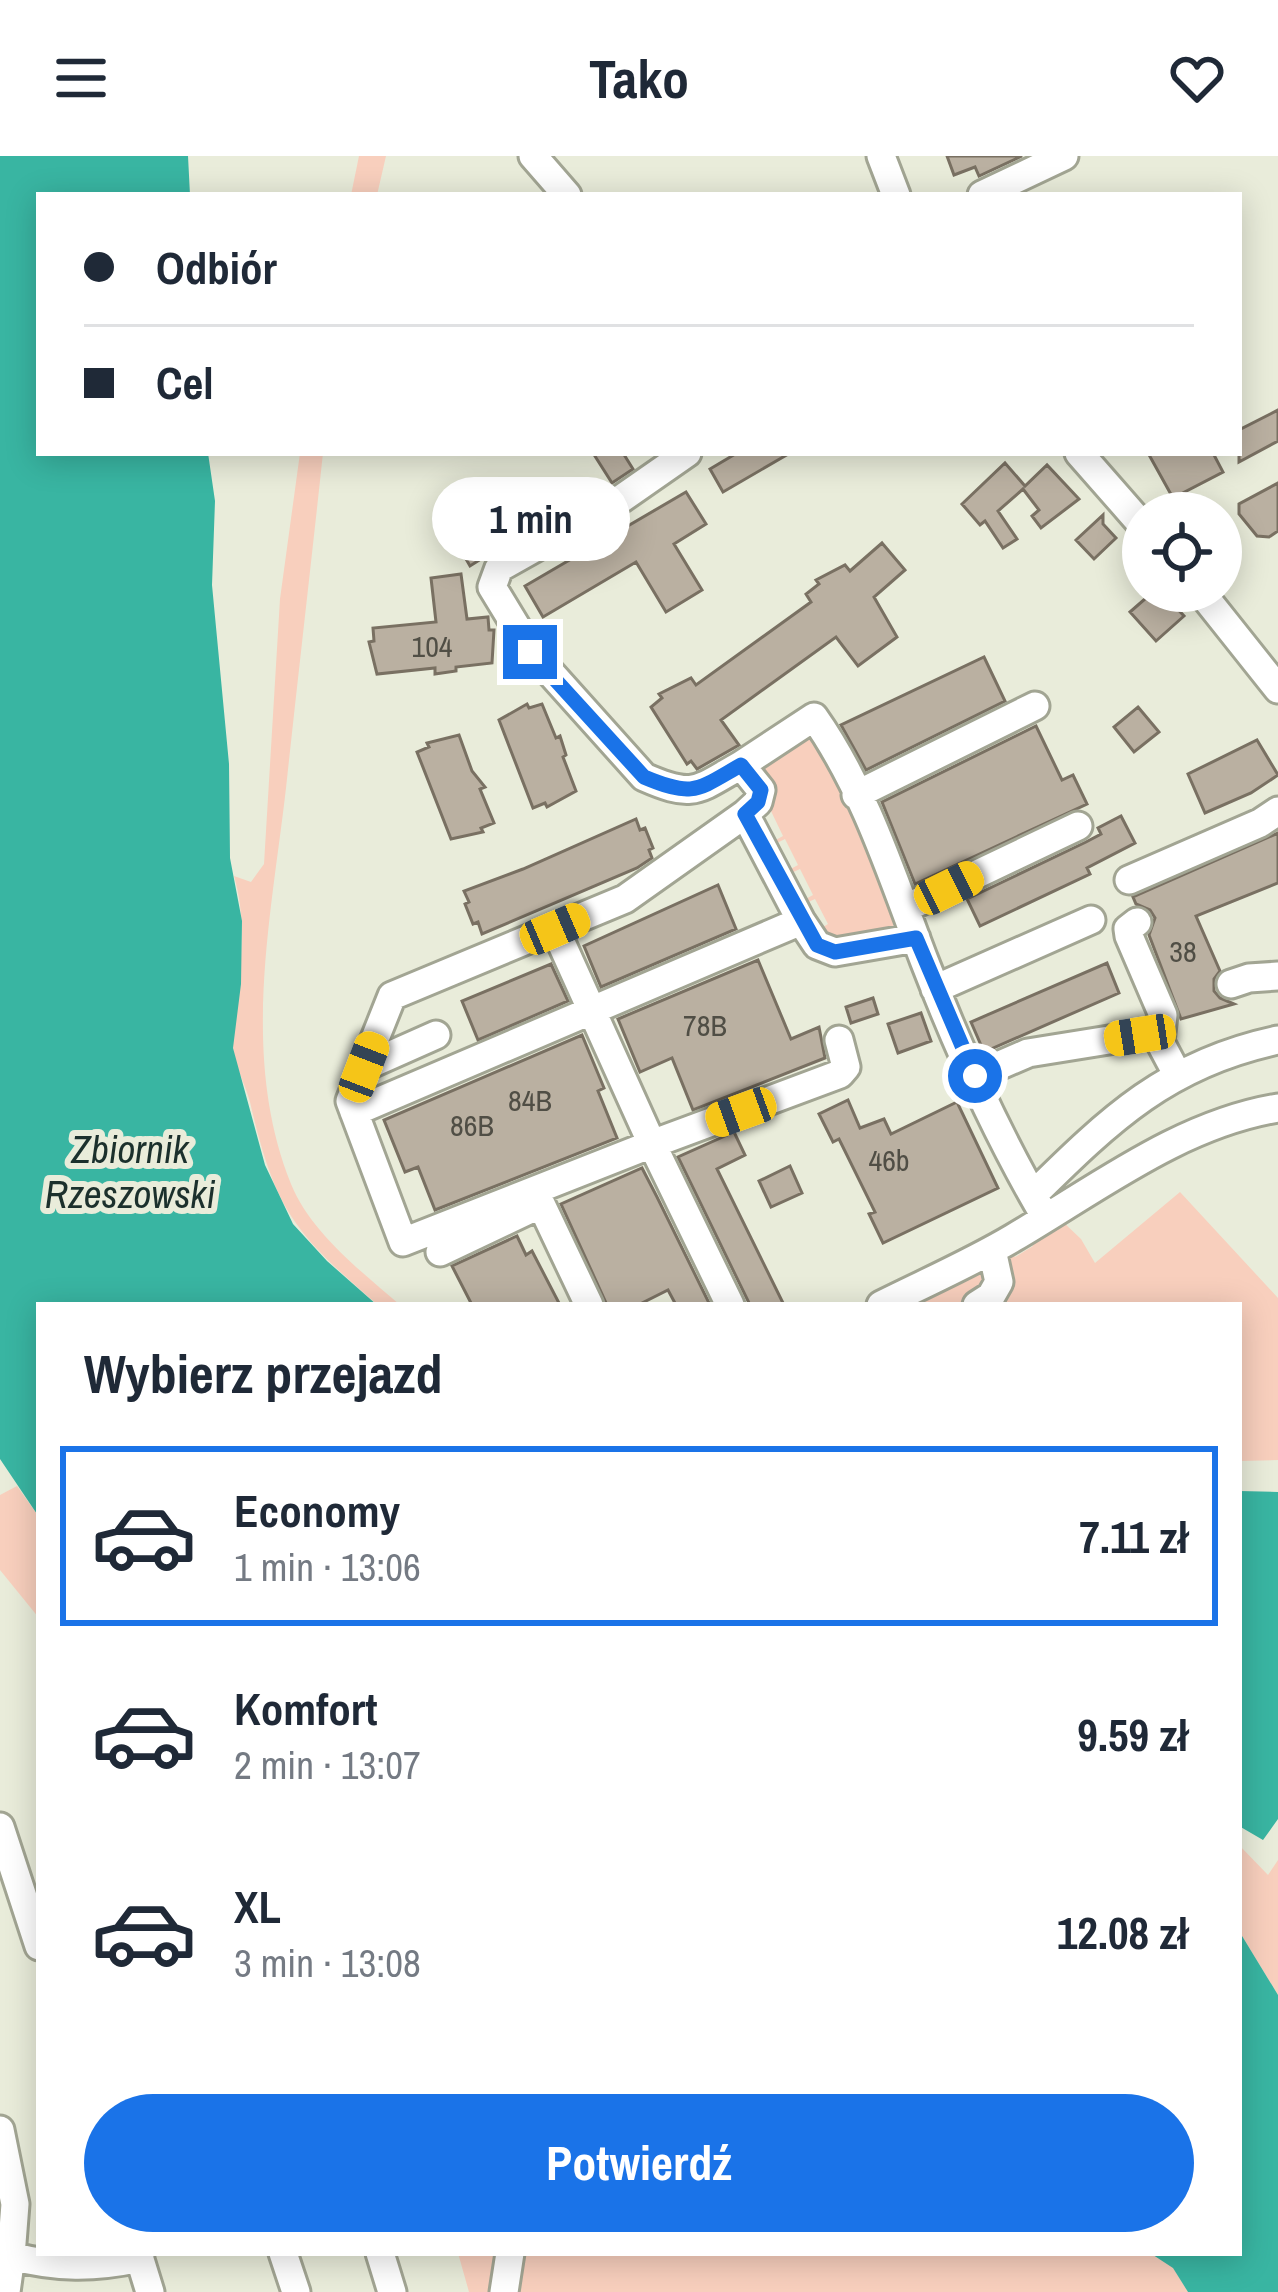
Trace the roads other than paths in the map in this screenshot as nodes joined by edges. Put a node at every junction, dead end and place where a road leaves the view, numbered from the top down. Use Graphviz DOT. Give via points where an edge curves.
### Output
graph roads {
  1 [pos="533,156"];
  2 [pos="881,156"];
  3 [pos="1064,156"];
  4 [pos="565,192"];
  5 [pos="895,192"];
  6 [pos="988,192"];
  7 [pos="683,456"];
  8 [pos="1082,456"];
  9 [pos="1122,502"];
  10 [pos="1217,612"];
  11 [pos="1278,689"];
  12 [pos="1035,706"];
  13 [pos="741,765"];
  14 [pos="856,795"];
  15 [pos="1278,811"];
  16 [pos="745,814"];
  17 [pos="1078,826"];
  18 [pos="1129,880"];
  19 [pos="906,908"];
  20 [pos="1090,920"];
  21 [pos="801,921"];
  22 [pos="1137,922"];
  23 [pos="555,929"];
  24 [pos="916,938"];
  25 [pos="1278,976"];
  26 [pos="1231,984"];
  27 [pos="935,988"];
  28 [pos="591,1012"];
  29 [pos="1140,1035"];
  30 [pos="436,1036"];
  31 [pos="839,1040"];
  32 [pos="1278,1040"];
  33 [pos="403,1067"];
  34 [pos="1177,1074"];
  35 [pos="975,1076"];
  36 [pos="358,1089"];
  37 [pos="1278,1108"];
  38 [pos="652,1144"];
  39 [pos="1040,1206"];
  40 [pos="992,1250"];
  41 [pos="440,1252"];
  42 [pos="588,1302"];
  43 [pos="729,1302"];
  44 [pos="886,1302"];
  45 [pos="982,1302"];
  46 [pos="0,1827"];
  47 [pos="36,1937"];
  48 [pos="0,2130"];
  49 [pos="11,2256"];
  50 [pos="139,2256"];
  51 [pos="284,2256"];
  52 [pos="381,2256"];
  53 [pos="510,2256"];
  54 [pos="6,2292"];
  55 [pos="149,2292"];
  56 [pos="296,2292"];
  57 [pos="392,2292"];
  58 [pos="504,2292"];
  1 -- 4 [label="street"];
  2 -- 5 [label="street"];
  3 -- 6 [label="street"];
  7 -- 13 [label="street" via="499,568 492,586 530,652 644,777 695,791"];
  8 -- 9 [label="street"];
  10 -- 11 [label="street"];
  12 -- 14 [label="street"];
  13 -- 14 [label="street" via="814,718"];
  13 -- 16 [label="street" via="761,790"];
  14 -- 19 [label="street"];
  15 -- 18 [label="street"];
  16 -- 21 [label="street"];
  16 -- 23 [label="street" via="625,899"];
  17 -- 19 [label="street"];
  19 -- 24 [label="street"];
  20 -- 27 [label="street"];
  21 -- 24 [label="street" via="817,945 835,952"];
  21 -- 28 [label="street"];
  22 -- 34 [label="street" via="1129,935 1163,1015 1160,1042"];
  23 -- 28 [label="street"];
  23 -- 36 [label="street" via="392,996"];
  24 -- 27 [label="street"];
  25 -- 26 [label="street"];
  27 -- 35 [label="street"];
  28 -- 36 [label="street"];
  28 -- 38 [label="street"];
  29 -- 35 [label="street" via="1028,1053"];
  30 -- 36 [label="street"];
  31 -- 38 [label="street" via="846,1067 840,1074"];
  32 -- 34 [label="street"];
  33 -- 36 [label="street"];
  34 -- 39 [label="street" via="1112,1117"];
  35 -- 39 [label="street"];
  36 -- 38 [label="street" via="403,1242"];
  37 -- 39 [label="street" via="1208,1126"];
  38 -- 43 [label="street"];
  39 -- 40 [label="street"];
  40 -- 44 [label="street"];
  40 -- 45 [label="street" via="999,1282"];
  41 -- 42 [label="street" via="541,1204"];
  46 -- 47 [label="street"];
  48 -- 49 [label="street" via="15,2204"];
  49 -- 50 [label="street" via="99,2267"];
  49 -- 54 [label="street"];
  50 -- 55 [label="street"];
  51 -- 56 [label="street"];
  52 -- 57 [label="street"];
  53 -- 58 [label="street"];
}
